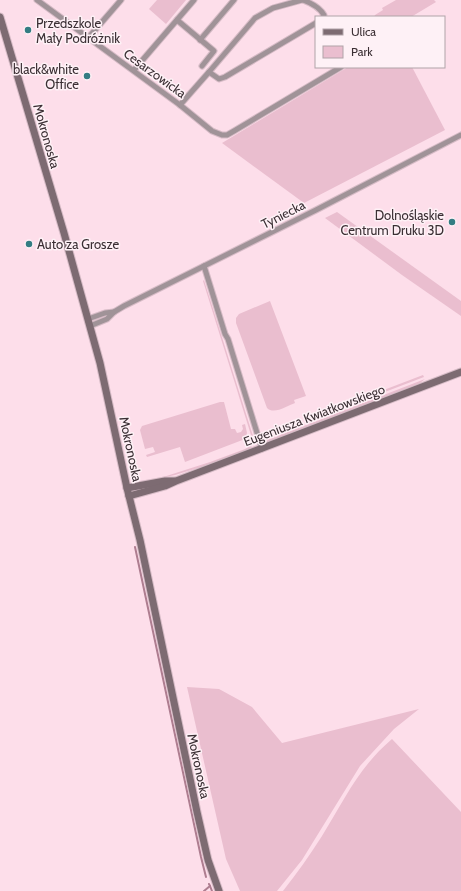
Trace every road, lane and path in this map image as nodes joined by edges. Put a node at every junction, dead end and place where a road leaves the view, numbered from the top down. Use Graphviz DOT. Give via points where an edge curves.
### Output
graph roads {
  1 [pos="37,0"];
  2 [pos="122,0"];
  3 [pos="194,0"];
  4 [pos="234,0"];
  5 [pos="302,0"];
  6 [pos="324,16"];
  7 [pos="0,17"];
  8 [pos="177,20"];
  9 [pos="315,24"];
  10 [pos="89,37"];
  11 [pos="200,40"];
  12 [pos="202,66"];
  13 [pos="339,68"];
  14 [pos="134,70"];
  15 [pos="209,72"];
  16 [pos="180,105"];
  17 [pos="461,135"];
  18 [pos="204,266"];
  19 [pos="89,322"];
  20 [pos="461,372"];
  21 [pos="262,449"];
  22 [pos="176,481"];
  23 [pos="127,488"];
  24 [pos="129,496"];
  25 [pos="219,891"];
  1 -- 10 [label="street, Cesarzowicka"];
  2 -- 10 [label="street"];
  3 -- 8 [label="street"];
  4 -- 11 [label="street"];
  5 -- 6 [label="street" via="322,11"];
  5 -- 15 [label="street" via="273,8 255,18"];
  7 -- 19 [label="main road, Mokronoska"];
  8 -- 11 [label="street"];
  8 -- 14 [label="street"];
  9 -- 15 [label="street" via="225,77 219,79"];
  10 -- 14 [label="street, Cesarzowicka"];
  11 -- 12 [label="street" via="214,51"];
  13 -- 16 [label="street, Cesarzowicka" via="227,135 212,131"];
  14 -- 16 [label="street, Cesarzowicka"];
  15 -- 16 [label="street"];
  17 -- 18 [label="street, Tyniecka"];
  18 -- 19 [label="street, Tyniecka" via="114,312 107,319"];
  18 -- 21 [label="street"];
  19 -- 23 [label="main road, Mokronoska" via="110,404"];
  20 -- 21 [label="main road, Eugeniusza Kwiatkowskiego"];
  21 -- 22 [label="main road, Eugeniusza Kwiatkowskiego"];
  22 -- 23 [label="main road, Eugeniusza Kwiatkowskiego"];
  22 -- 24 [label="main road, Eugeniusza Kwiatkowskiego"];
  23 -- 24 [label="main road, Mokronoska"];
  24 -- 25 [label="main road, Mokronoska" via="197,812 208,860"];
}
